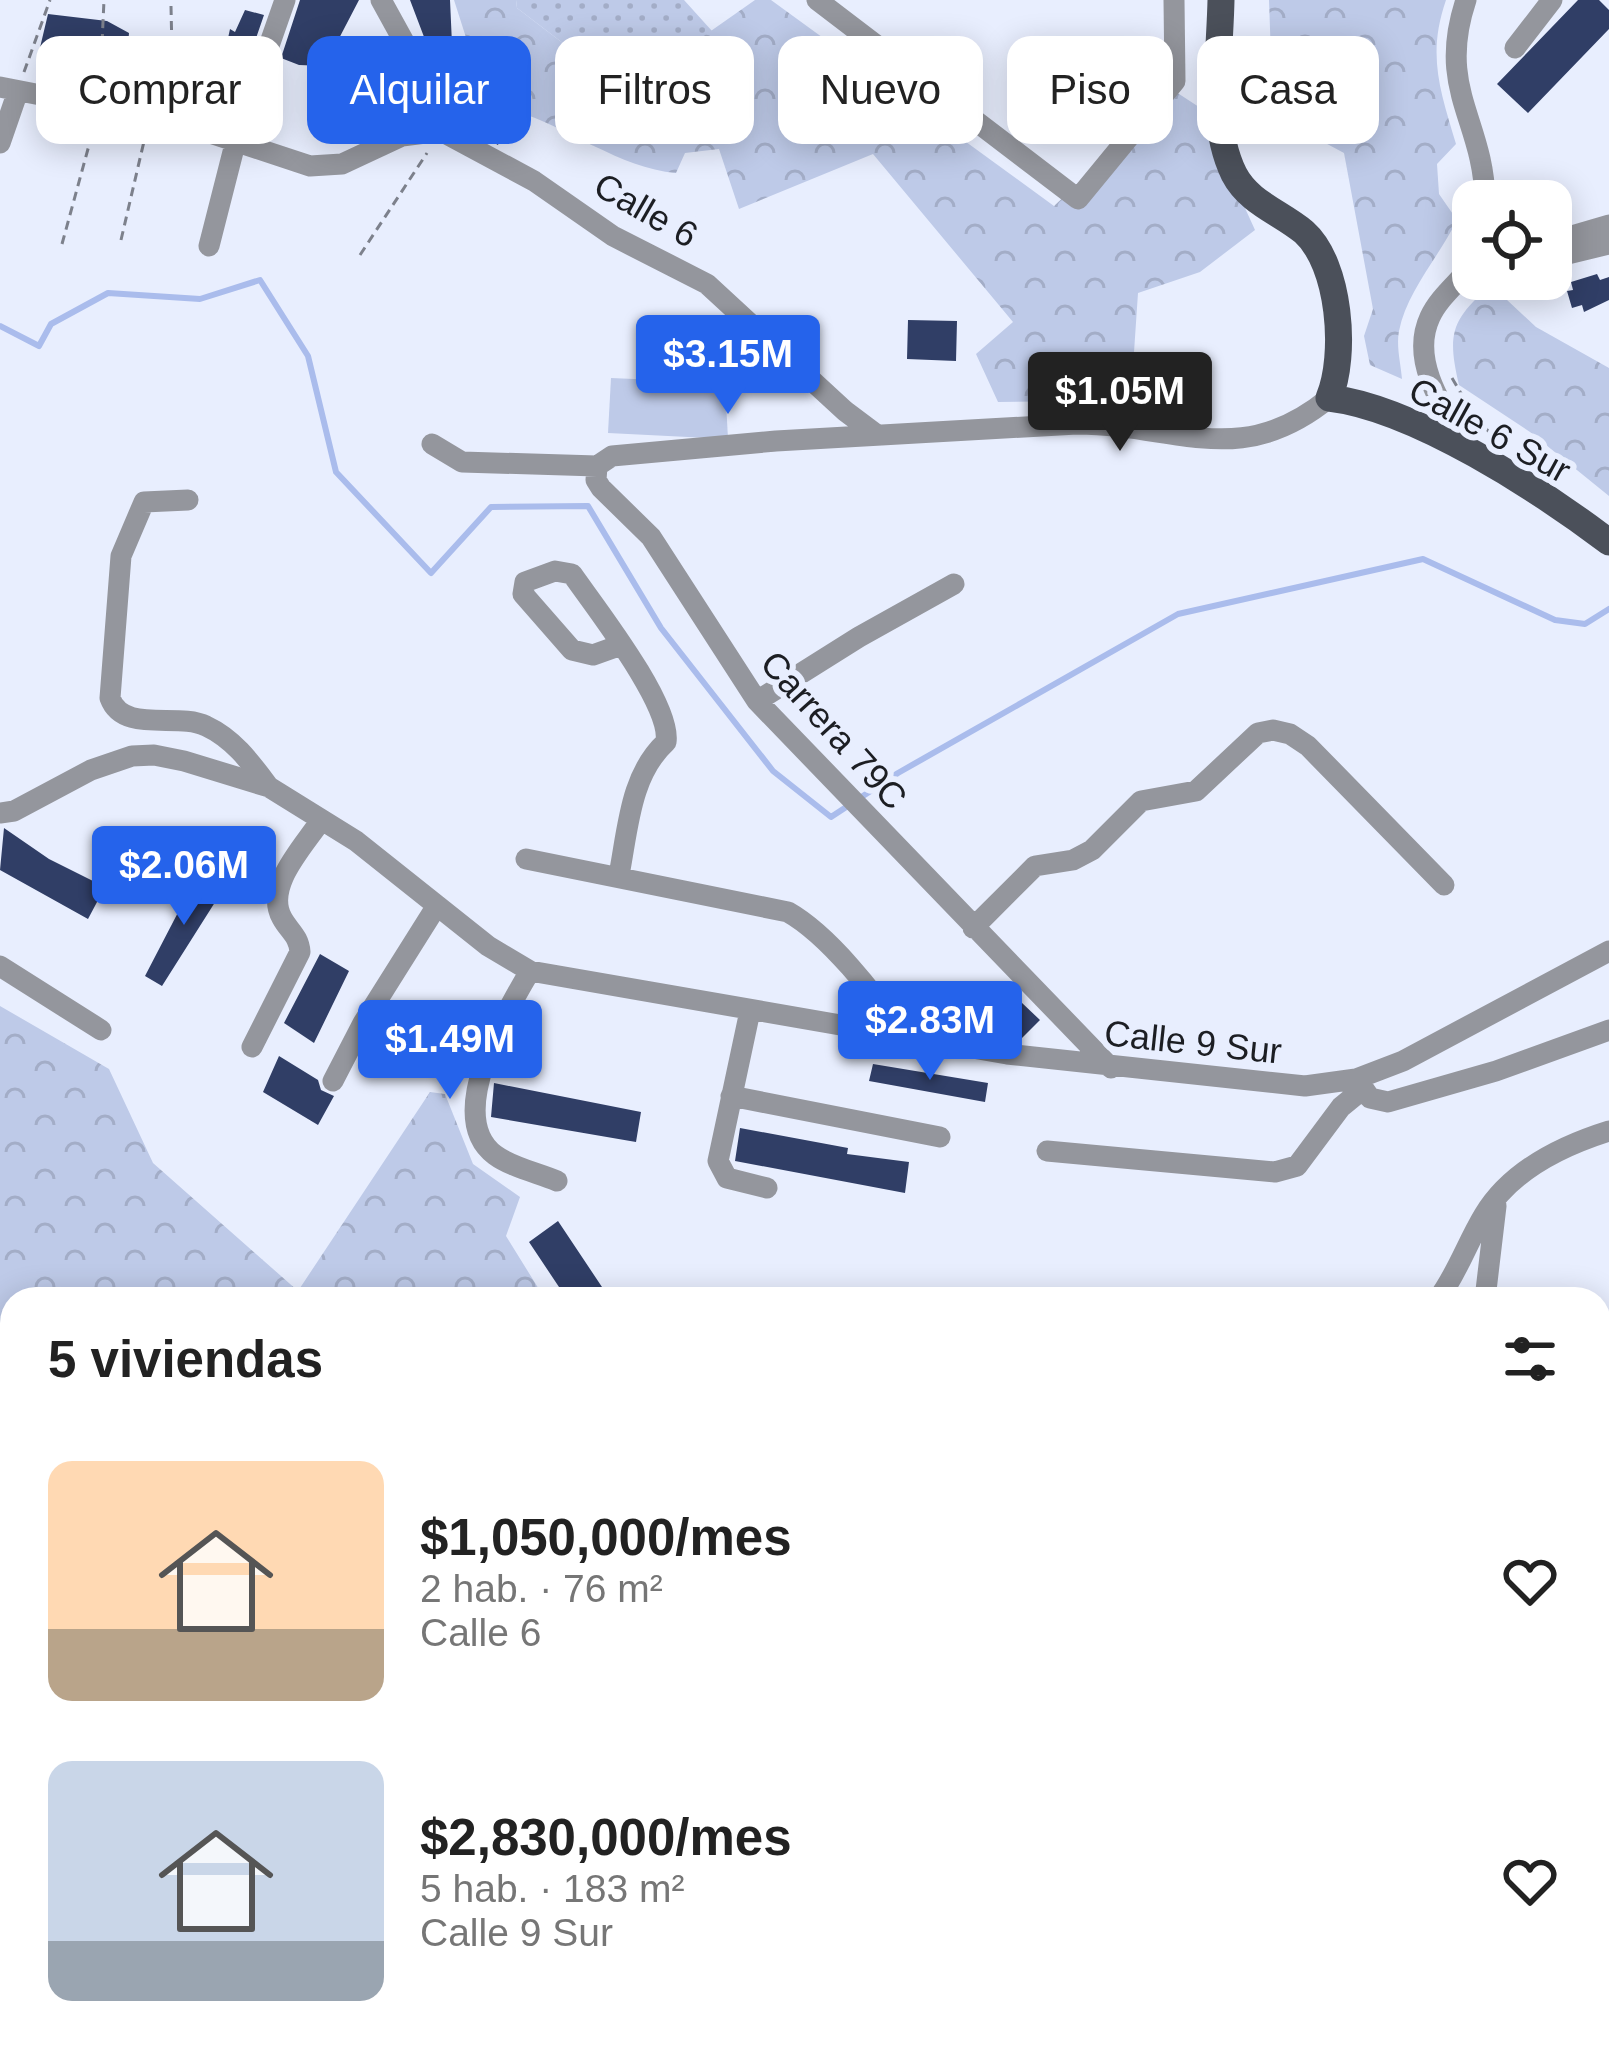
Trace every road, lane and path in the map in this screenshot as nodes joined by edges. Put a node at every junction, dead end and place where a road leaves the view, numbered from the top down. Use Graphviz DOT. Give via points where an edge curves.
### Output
graph roads {
  1 [pos="50,0"];
  2 [pos="104,0"];
  3 [pos="285,0"];
  4 [pos="381,0"];
  5 [pos="818,0"];
  6 [pos="1174,0"];
  7 [pos="1221,0"];
  8 [pos="1466,0"];
  9 [pos="1552,0"];
  10 [pos="171,6"];
  11 [pos="102,36"];
  12 [pos="172,36"];
  13 [pos="272,36"];
  14 [pos="401,36"];
  15 [pos="1515,48"];
  16 [pos="9,89"];
  17 [pos="0,143"];
  18 [pos="89,144"];
  19 [pos="143,144"];
  20 [pos="235,144"];
  21 [pos="246,144"];
  22 [pos="387,144"];
  23 [pos="433,144"];
  24 [pos="465,144"];
  25 [pos="1483,180"];
  26 [pos="1609,225"];
  27 [pos="1572,236"];
  28 [pos="121,240"];
  29 [pos="62,244"];
  30 [pos="1609,244"];
  31 [pos="209,246"];
  32 [pos="1572,253"];
  33 [pos="360,255"];
  34 [pos="1452,289"];
  35 [pos="1446,366"];
  36 [pos="1329,398"];
  37 [pos="878,435"];
  38 [pos="432,444"];
  39 [pos="1503,446"];
  40 [pos="1472,454"];
  41 [pos="598,464"];
  42 [pos="188,500"];
  43 [pos="1609,542"];
  44 [pos="954,584"];
  45 [pos="621,645"];
  46 [pos="757,701"];
  47 [pos="268,787"];
  48 [pos="0,813"];
  49 [pos="321,820"];
  50 [pos="526,859"];
  51 [pos="619,875"];
  52 [pos="1444,885"];
  53 [pos="436,907"];
  54 [pos="973,928"];
  55 [pos="1609,951"];
  56 [pos="0,966"];
  57 [pos="530,971"];
  58 [pos="749,1011"];
  59 [pos="1062,1021"];
  60 [pos="101,1030"];
  61 [pos="1609,1030"];
  62 [pos="900,1034"];
  63 [pos="251,1047"];
  64 [pos="1047,1060"];
  65 [pos="1111,1068"];
  66 [pos="333,1081"];
  67 [pos="1360,1084"];
  68 [pos="731,1096"];
  69 [pos="1609,1131"];
  70 [pos="940,1137"];
  71 [pos="1047,1151"];
  72 [pos="557,1181"];
  73 [pos="767,1188"];
  74 [pos="1497,1200"];
  75 [pos="1447,1287"];
  76 [pos="1486,1287"];
  1 -- 16 [label="path"];
  2 -- 11 [label="path"];
  3 -- 13 [label="street"];
  4 -- 14 [label="street"];
  5 -- 6 [label="street" via="1078,199 1175,81"];
  7 -- 36 [label="main road" via="1220,112 1229,163 1246,191 1305,233 1325,262 1339,350"];
  8 -- 25 [label="street" via="1454,62"];
  9 -- 15 [label="street"];
  10 -- 12 [label="path"];
  16 -- 17 [label="street"];
  18 -- 29 [label="path"];
  19 -- 28 [label="path"];
  20 -- 31 [label="street"];
  21 -- 22 [label="street" via="326,167"];
  23 -- 33 [label="path"];
  24 -- 37 [label="street, Calle 6" via="613,236 693,274"];
  26 -- 27 [label="street"];
  30 -- 32 [label="street"];
  34 -- 40 [label="street" via="1434,310 1426,369"];
  35 -- 39 [label="path" via="1474,417"];
  36 -- 37 [label="street" via="1291,424 1239,441 1100,424"];
  36 -- 40 [label="main road, Calle 6 Sur" via="1369,405"];
  37 -- 41 [label="street" via="612,456"];
  38 -- 41 [label="street" via="462,462"];
  40 -- 43 [label="main road, Calle 6 Sur"];
  41 -- 46 [label="street, Carrera 79C" via="596,480 651,537"];
  42 -- 47 [label="street" via="144,502 121,556 110,698 124,716 184,719 216,731"];
  44 -- 46 [label="street"];
  45 -- 45 [label="street" via="593,655 572,650 524,594 524,583 555,571 572,574"];
  45 -- 51 [label="street" via="668,732 640,775"];
  46 -- 54 [label="street, Carrera 79C"];
  47 -- 48 [label="street, Calle 9 Sur" via="184,761 132,756"];
  47 -- 49 [label="street, Calle 9 Sur"];
  49 -- 53 [label="street, Calle 9 Sur"];
  49 -- 63 [label="street" via="277,896 300,952"];
  50 -- 51 [label="street"];
  51 -- 62 [label="street" via="788,911"];
  52 -- 54 [label="street" via="1308,746 1273,730 1258,733 1196,791 1141,801 1092,850 1036,866"];
  53 -- 57 [label="street, Calle 9 Sur"];
  53 -- 66 [label="street"];
  54 -- 59 [label="street, Carrera 79C"];
  55 -- 67 [label="street, Calle 9 Sur"];
  56 -- 60 [label="street"];
  57 -- 58 [label="street, Calle 9 Sur"];
  57 -- 72 [label="street" via="485,1054 477,1122 494,1155"];
  58 -- 62 [label="street, Calle 9 Sur"];
  58 -- 68 [label="street"];
  59 -- 64 [label="street"];
  59 -- 65 [label="street, Carrera 79C"];
  61 -- 67 [label="street" via="1388,1102 1370,1098"];
  62 -- 64 [label="street, Calle 9 Sur"];
  64 -- 65 [label="street, Calle 9 Sur"];
  65 -- 67 [label="street, Calle 9 Sur" via="1287,1086"];
  67 -- 71 [label="street" via="1297,1166 1275,1172"];
  68 -- 70 [label="street"];
  68 -- 73 [label="street" via="721,1171"];
  69 -- 74 [label="street" via="1547,1156"];
  74 -- 75 [label="street"];
  74 -- 76 [label="street"];
}
